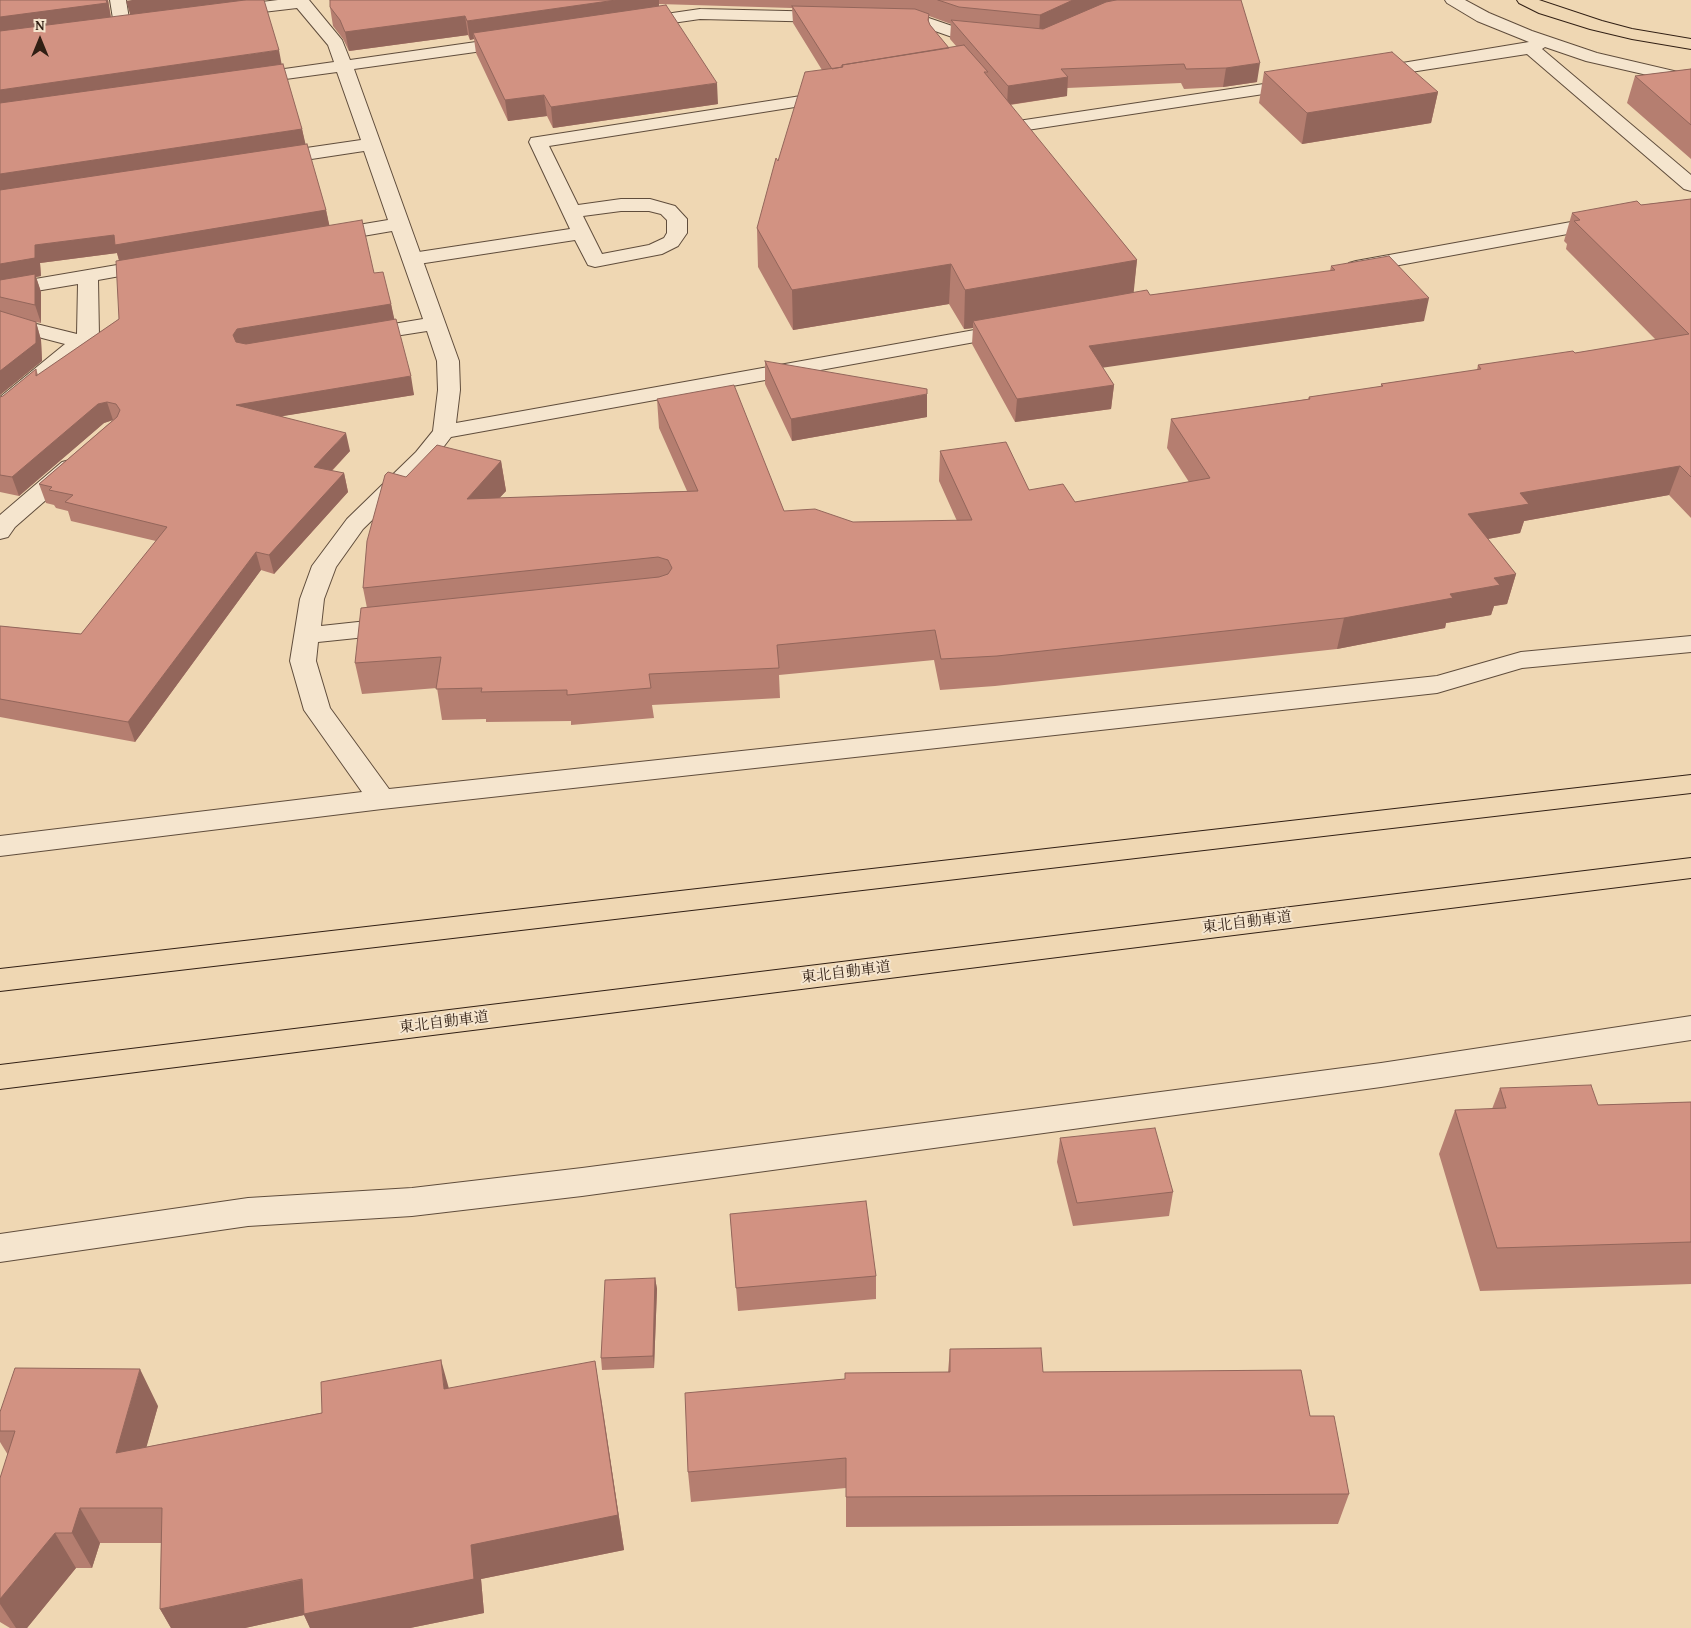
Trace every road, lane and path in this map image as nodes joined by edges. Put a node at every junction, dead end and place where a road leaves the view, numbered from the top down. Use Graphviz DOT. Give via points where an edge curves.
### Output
graph roads {
  1 [pos="118,0"];
  2 [pos="1453,0"];
  3 [pos="1525,0"];
  4 [pos="301,1"];
  5 [pos="1580,3"];
  6 [pos="701,7"];
  7 [pos="1608,11"];
  8 [pos="217,13"];
  9 [pos="848,17"];
  10 [pos="878,18"];
  11 [pos="1645,20"];
  12 [pos="141,23"];
  13 [pos="122,25"];
  14 [pos="621,26"];
  15 [pos="940,27"];
  16 [pos="104,28"];
  17 [pos="1691,28"];
  18 [pos="532,39"];
  19 [pos="1018,40"];
  20 [pos="1537,44"];
  21 [pos="1691,44"];
  22 [pos="943,46"];
  23 [pos="344,66"];
  24 [pos="1356,75"];
  25 [pos="1691,80"];
  26 [pos="236,81"];
  27 [pos="1317,81"];
  28 [pos="851,93"];
  29 [pos="985,94"];
  30 [pos="372,144"];
  31 [pos="254,162"];
  32 [pos="1691,185"];
  33 [pos="572,212"];
  34 [pos="1622,219"];
  35 [pos="400,224"];
  36 [pos="581,233"];
  37 [pos="312,238"];
  38 [pos="412,259"];
  39 [pos="166,263"];
  40 [pos="1338,270"];
  41 [pos="88,276"];
  42 [pos="0,291"];
  43 [pos="0,321"];
  44 [pos="435,323"];
  45 [pos="1023,327"];
  46 [pos="347,337"];
  47 [pos="82,342"];
  48 [pos="0,408"];
  49 [pos="444,432"];
  50 [pos="84,454"];
  51 [pos="0,532"];
  52 [pos="415,624"];
  53 [pos="307,635"];
  54 [pos="1691,644"];
  55 [pos="1691,784"];
  56 [pos="382,799"];
  57 [pos="0,846"];
  58 [pos="1691,868"];
  59 [pos="0,980"];
  60 [pos="1691,1028"];
  61 [pos="0,1077"];
  62 [pos="0,1248"];
  1 -- 13 [label="street"];
  2 -- 20 [label="street"];
  3 -- 21 [label="highway" via="1605,27"];
  4 -- 8 [label="street"];
  4 -- 23 [label="street" via="336,44"];
  5 -- 7 [label="highway"];
  6 -- 9 [label="street"];
  6 -- 14 [label="street"];
  10 -- 15 [label="street" via="917,19"];
  11 -- 17 [label="highway"];
  12 -- 13 [label="street"];
  13 -- 16 [label="street"];
  15 -- 19 [label="street" via="955,33"];
  15 -- 22 [label="street" via="937,38"];
  18 -- 23 [label="street"];
  20 -- 24 [label="street"];
  20 -- 25 [label="street"];
  20 -- 32 [label="street"];
  23 -- 26 [label="street"];
  23 -- 30 [label="street"];
  27 -- 29 [label="street" via="1014,128"];
  28 -- 33 [label="street" via="538,142"];
  30 -- 31 [label="street"];
  30 -- 35 [label="street"];
  33 -- 36 [label="street"];
  33 -- 36 [label="street" via="621,204 650,205 668,210 677,219 677,233 671,242 655,250 595,261"];
  34 -- 40 [label="street"];
  35 -- 37 [label="street"];
  35 -- 38 [label="street"];
  36 -- 38 [label="street"];
  38 -- 44 [label="street"];
  39 -- 41 [label="street"];
  41 -- 42 [label="street"];
  41 -- 47 [label="street" via="88,336"];
  43 -- 47 [label="street"];
  44 -- 46 [label="street"];
  44 -- 49 [label="street" via="448,361 449,390"];
  45 -- 49 [label="street"];
  47 -- 48 [label="street"];
  49 -- 53 [label="street" via="424,457 355,524 324,566 312,599"];
  50 -- 51 [label="street" via="5,523"];
  52 -- 53 [label="street"];
  53 -- 56 [label="street" via="303,661 318,710"];
  54 -- 56 [label="street" via="1521,660 1437,684"];
  55 -- 59 [label="highway"];
  56 -- 57 [label="street"];
  58 -- 61 [label="highway, 東北自動車道"];
  60 -- 62 [label="street" via="1381,1075 582,1182 412,1202 248,1212"];
}
